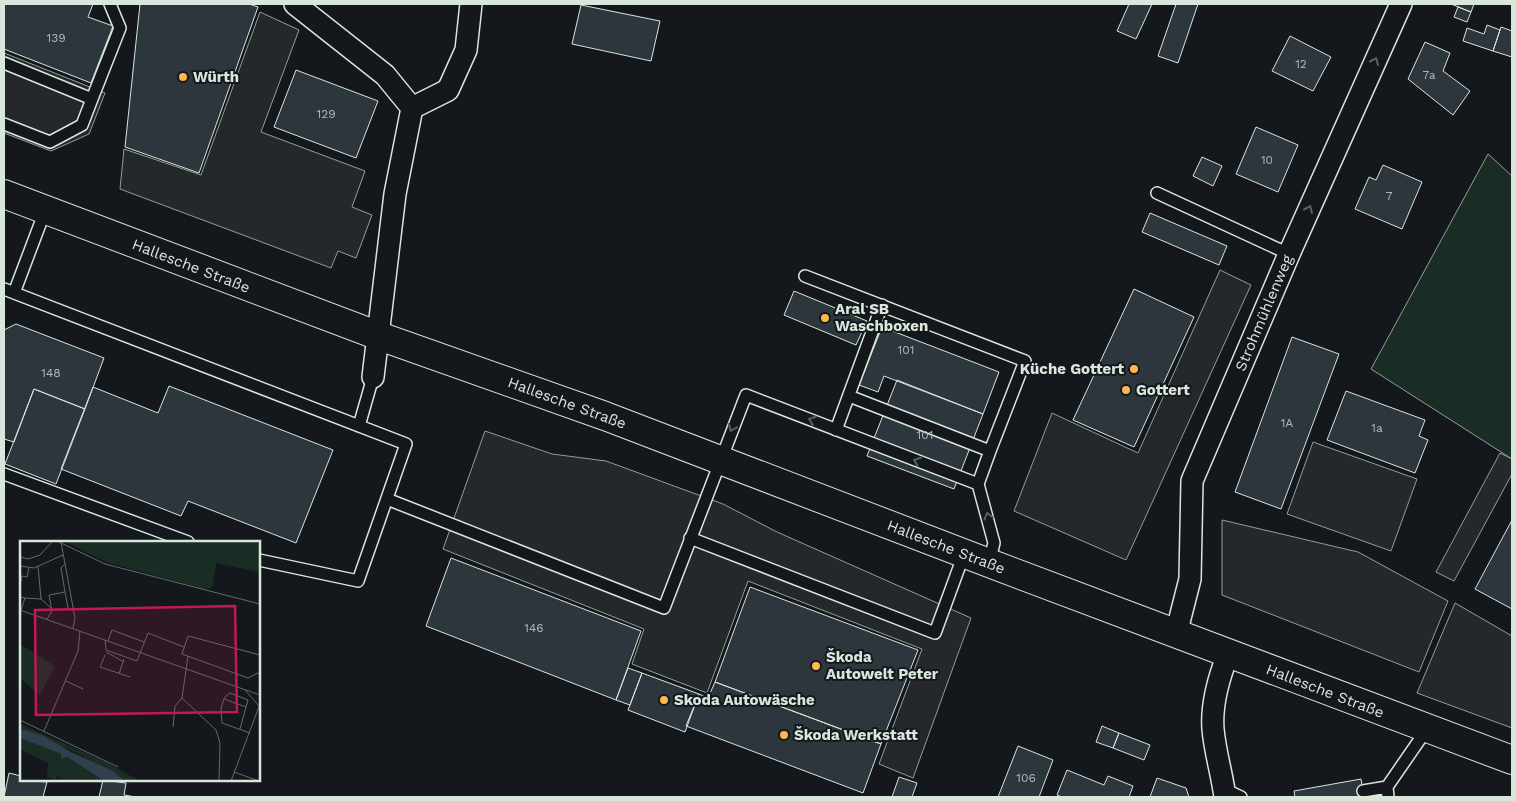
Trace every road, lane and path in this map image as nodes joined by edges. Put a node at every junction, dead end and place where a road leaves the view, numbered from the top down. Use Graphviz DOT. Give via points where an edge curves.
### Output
graph roads {
  1 [pos="110,4"];
  2 [pos="295,4"];
  3 [pos="471,4"];
  4 [pos="1401,4"];
  5 [pos="4,63"];
  6 [pos="92,99"];
  7 [pos="412,108"];
  8 [pos="4,124"];
  9 [pos="1157,193"];
  10 [pos="4,194"];
  11 [pos="45,211"];
  12 [pos="1288,254"];
  13 [pos="805,276"];
  14 [pos="9,291"];
  15 [pos="882,305"];
  16 [pos="379,336"];
  17 [pos="373,377"];
  18 [pos="848,396"];
  19 [pos="360,426"];
  20 [pos="836,430"];
  21 [pos="990,451"];
  22 [pos="719,460"];
  23 [pos="4,474"];
  24 [pos="978,484"];
  25 [pos="387,499"];
  26 [pos="690,538"];
  27 [pos="185,541"];
  28 [pos="977,559"];
  29 [pos="260,560"];
  30 [pos="1176,634"];
  31 [pos="1228,654"];
  32 [pos="1427,729"];
  33 [pos="1512,760"];
  34 [pos="1363,791"];
  35 [pos="1388,792"];
  36 [pos="1230,795"];
  1 -- 6 [label="lane" via="120,28"];
  2 -- 7 [label="street" via="385,75"];
  3 -- 7 [label="street" via="466,50 448,90"];
  12 -- 4 [label="street, Strohmühlenweg, one-way"];
  5 -- 6 [label="lane"];
  6 -- 8 [label="lane" via="82,125 50,142"];
  7 -- 16 [label="street" via="395,194"];
  9 -- 12 [label="lane"];
  10 -- 11 [label="main road, Hallesche Straße"];
  11 -- 14 [label="lane"];
  11 -- 16 [label="main road, Hallesche Straße"];
  12 -- 30 [label="street, Strohmühlenweg" via="1192,481 1190,580"];
  13 -- 15 [label="lane"];
  14 -- 19 [label="lane"];
  15 -- 18 [label="lane"];
  15 -- 21 [label="lane" via="1025,361"];
  16 -- 17 [label="street"];
  16 -- 22 [label="main road, Hallesche Straße"];
  17 -- 19 [label="lane"];
  18 -- 20 [label="lane"];
  18 -- 21 [label="lane"];
  19 -- 25 [label="lane" via="406,444"];
  20 -- 22 [label="lane, one-way" via="746,395"];
  24 -- 20 [label="lane, one-way"];
  21 -- 24 [label="lane"];
  22 -- 26 [label="lane"];
  22 -- 28 [label="main road, Hallesche Straße"];
  23 -- 27 [label="lane"];
  28 -- 24 [label="lane, one-way" via="994,543"];
  25 -- 26 [label="lane" via="664,608"];
  25 -- 29 [label="lane" via="358,581"];
  26 -- 28 [label="lane" via="935,633"];
  28 -- 30 [label="main road, Hallesche Straße"];
  30 -- 31 [label="main road, Hallesche Straße"];
  31 -- 32 [label="main road, Hallesche Straße"];
  31 -- 36 [label="street" via="1219,677 1213,728"];
  32 -- 33 [label="main road, Hallesche Straße"];
  32 -- 35 [label="lane"];
  34 -- 35 [label="lane"];
}
